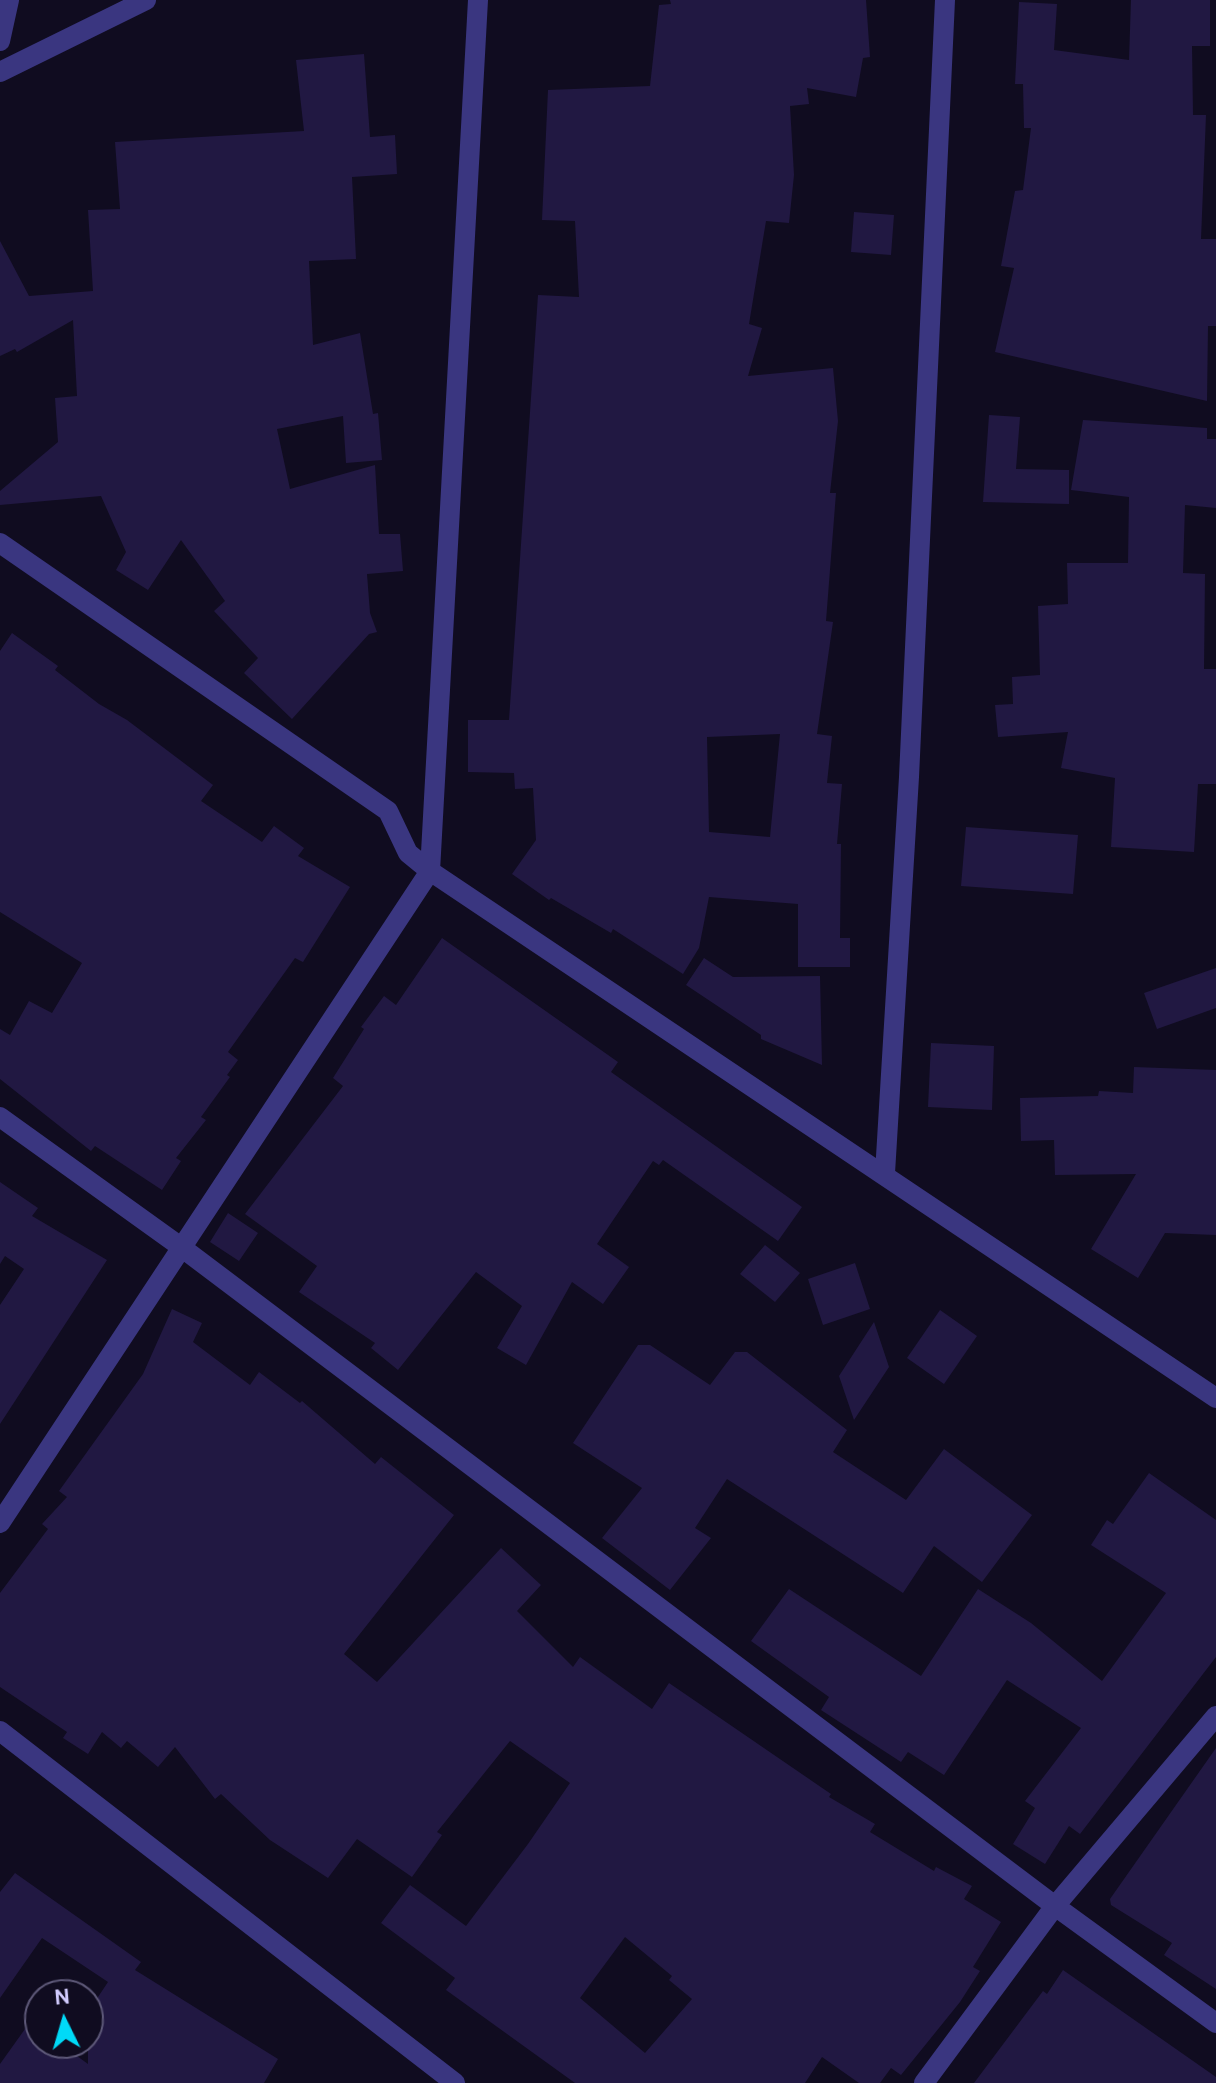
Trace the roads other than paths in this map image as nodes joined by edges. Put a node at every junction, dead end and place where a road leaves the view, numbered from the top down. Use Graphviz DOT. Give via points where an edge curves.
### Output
graph roads {
  1 [pos="9,0"];
  2 [pos="146,0"];
  3 [pos="478,0"];
  4 [pos="945,0"];
  5 [pos="0,41"];
  6 [pos="0,72"];
  7 [pos="0,543"];
  8 [pos="430,871"];
  9 [pos="0,1117"];
  10 [pos="885,1173"];
  11 [pos="181,1247"];
  12 [pos="1216,1398"];
  13 [pos="0,1523"];
  14 [pos="1216,1716"];
  15 [pos="0,1731"];
  16 [pos="1055,1906"];
  17 [pos="1216,2023"];
  18 [pos="455,2083"];
  19 [pos="924,2083"];
  1 -- 5 [label="street"];
  2 -- 6 [label="street"];
  3 -- 8 [label="street"];
  4 -- 10 [label="street"];
  7 -- 8 [label="street" via="388,811 408,853"];
  8 -- 10 [label="street"];
  8 -- 11 [label="street"];
  9 -- 11 [label="street"];
  10 -- 12 [label="street"];
  11 -- 13 [label="street"];
  11 -- 16 [label="street"];
  14 -- 16 [label="street"];
  15 -- 18 [label="street"];
  16 -- 17 [label="street"];
  16 -- 19 [label="street"];
}
